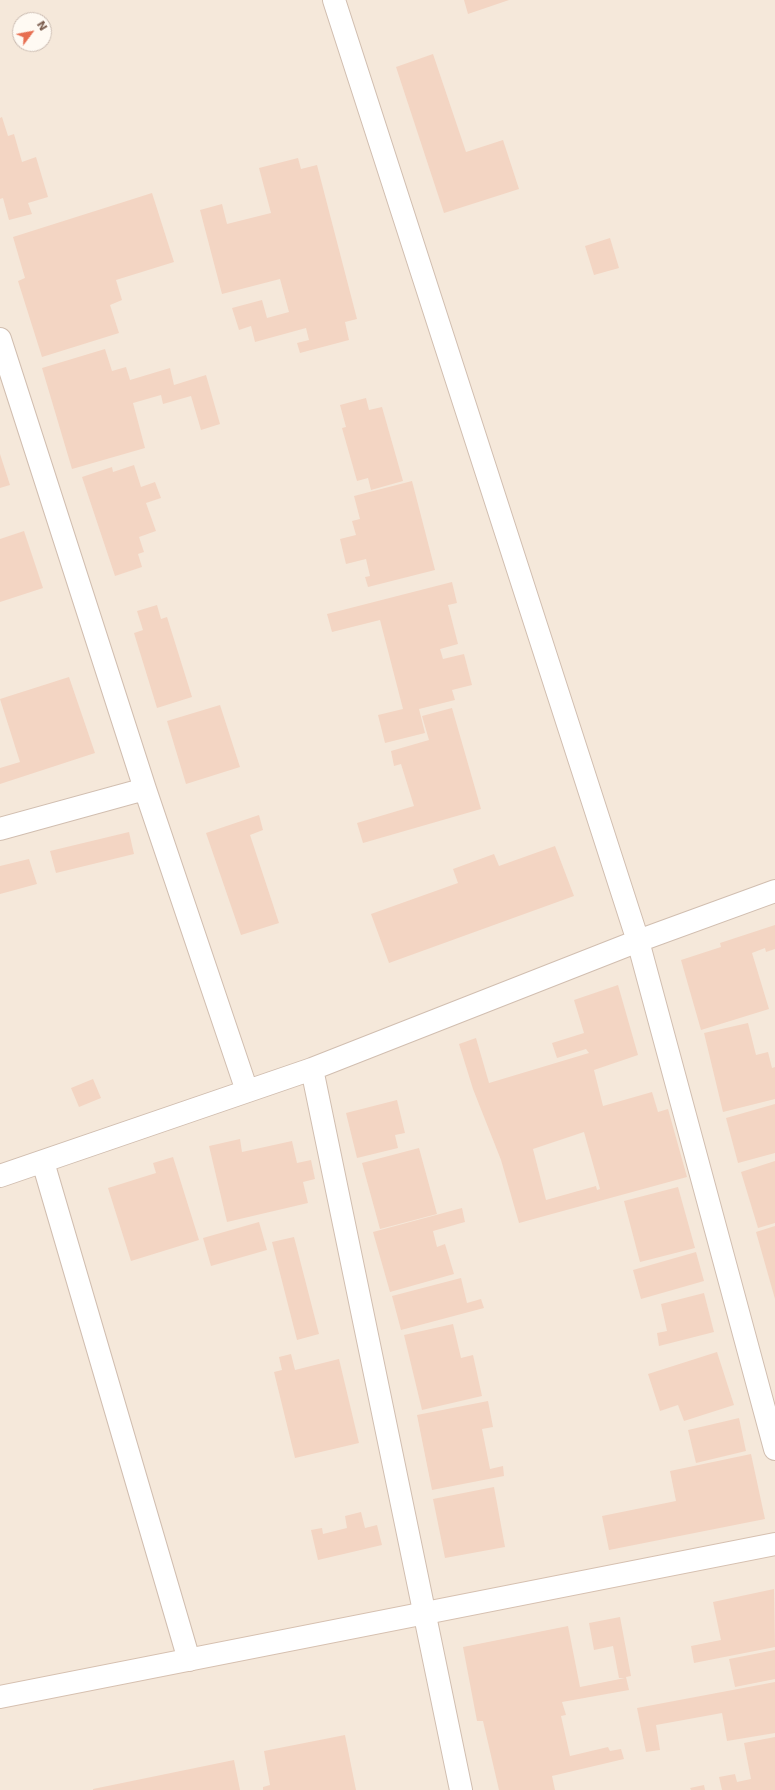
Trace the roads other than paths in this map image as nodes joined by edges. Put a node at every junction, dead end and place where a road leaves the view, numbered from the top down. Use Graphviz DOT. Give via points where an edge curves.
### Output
graph roads {
  1 [pos="334,0"];
  2 [pos="0,339"];
  3 [pos="145,789"];
  4 [pos="0,829"];
  5 [pos="775,891"];
  6 [pos="638,941"];
  7 [pos="312,1070"];
  8 [pos="247,1091"];
  9 [pos="44,1162"];
  10 [pos="0,1176"];
  11 [pos="775,1449"];
  12 [pos="775,1544"];
  13 [pos="423,1614"];
  14 [pos="189,1660"];
  15 [pos="0,1697"];
  16 [pos="461,1790"];
  1 -- 6 [label="street"];
  2 -- 3 [label="street"];
  3 -- 4 [label="street"];
  3 -- 8 [label="street"];
  5 -- 6 [label="street"];
  6 -- 7 [label="street"];
  6 -- 11 [label="street"];
  7 -- 8 [label="street"];
  7 -- 13 [label="street"];
  8 -- 9 [label="street"];
  9 -- 10 [label="street"];
  9 -- 14 [label="street"];
  12 -- 13 [label="street"];
  13 -- 14 [label="street"];
  13 -- 16 [label="street"];
  14 -- 15 [label="street"];
}
